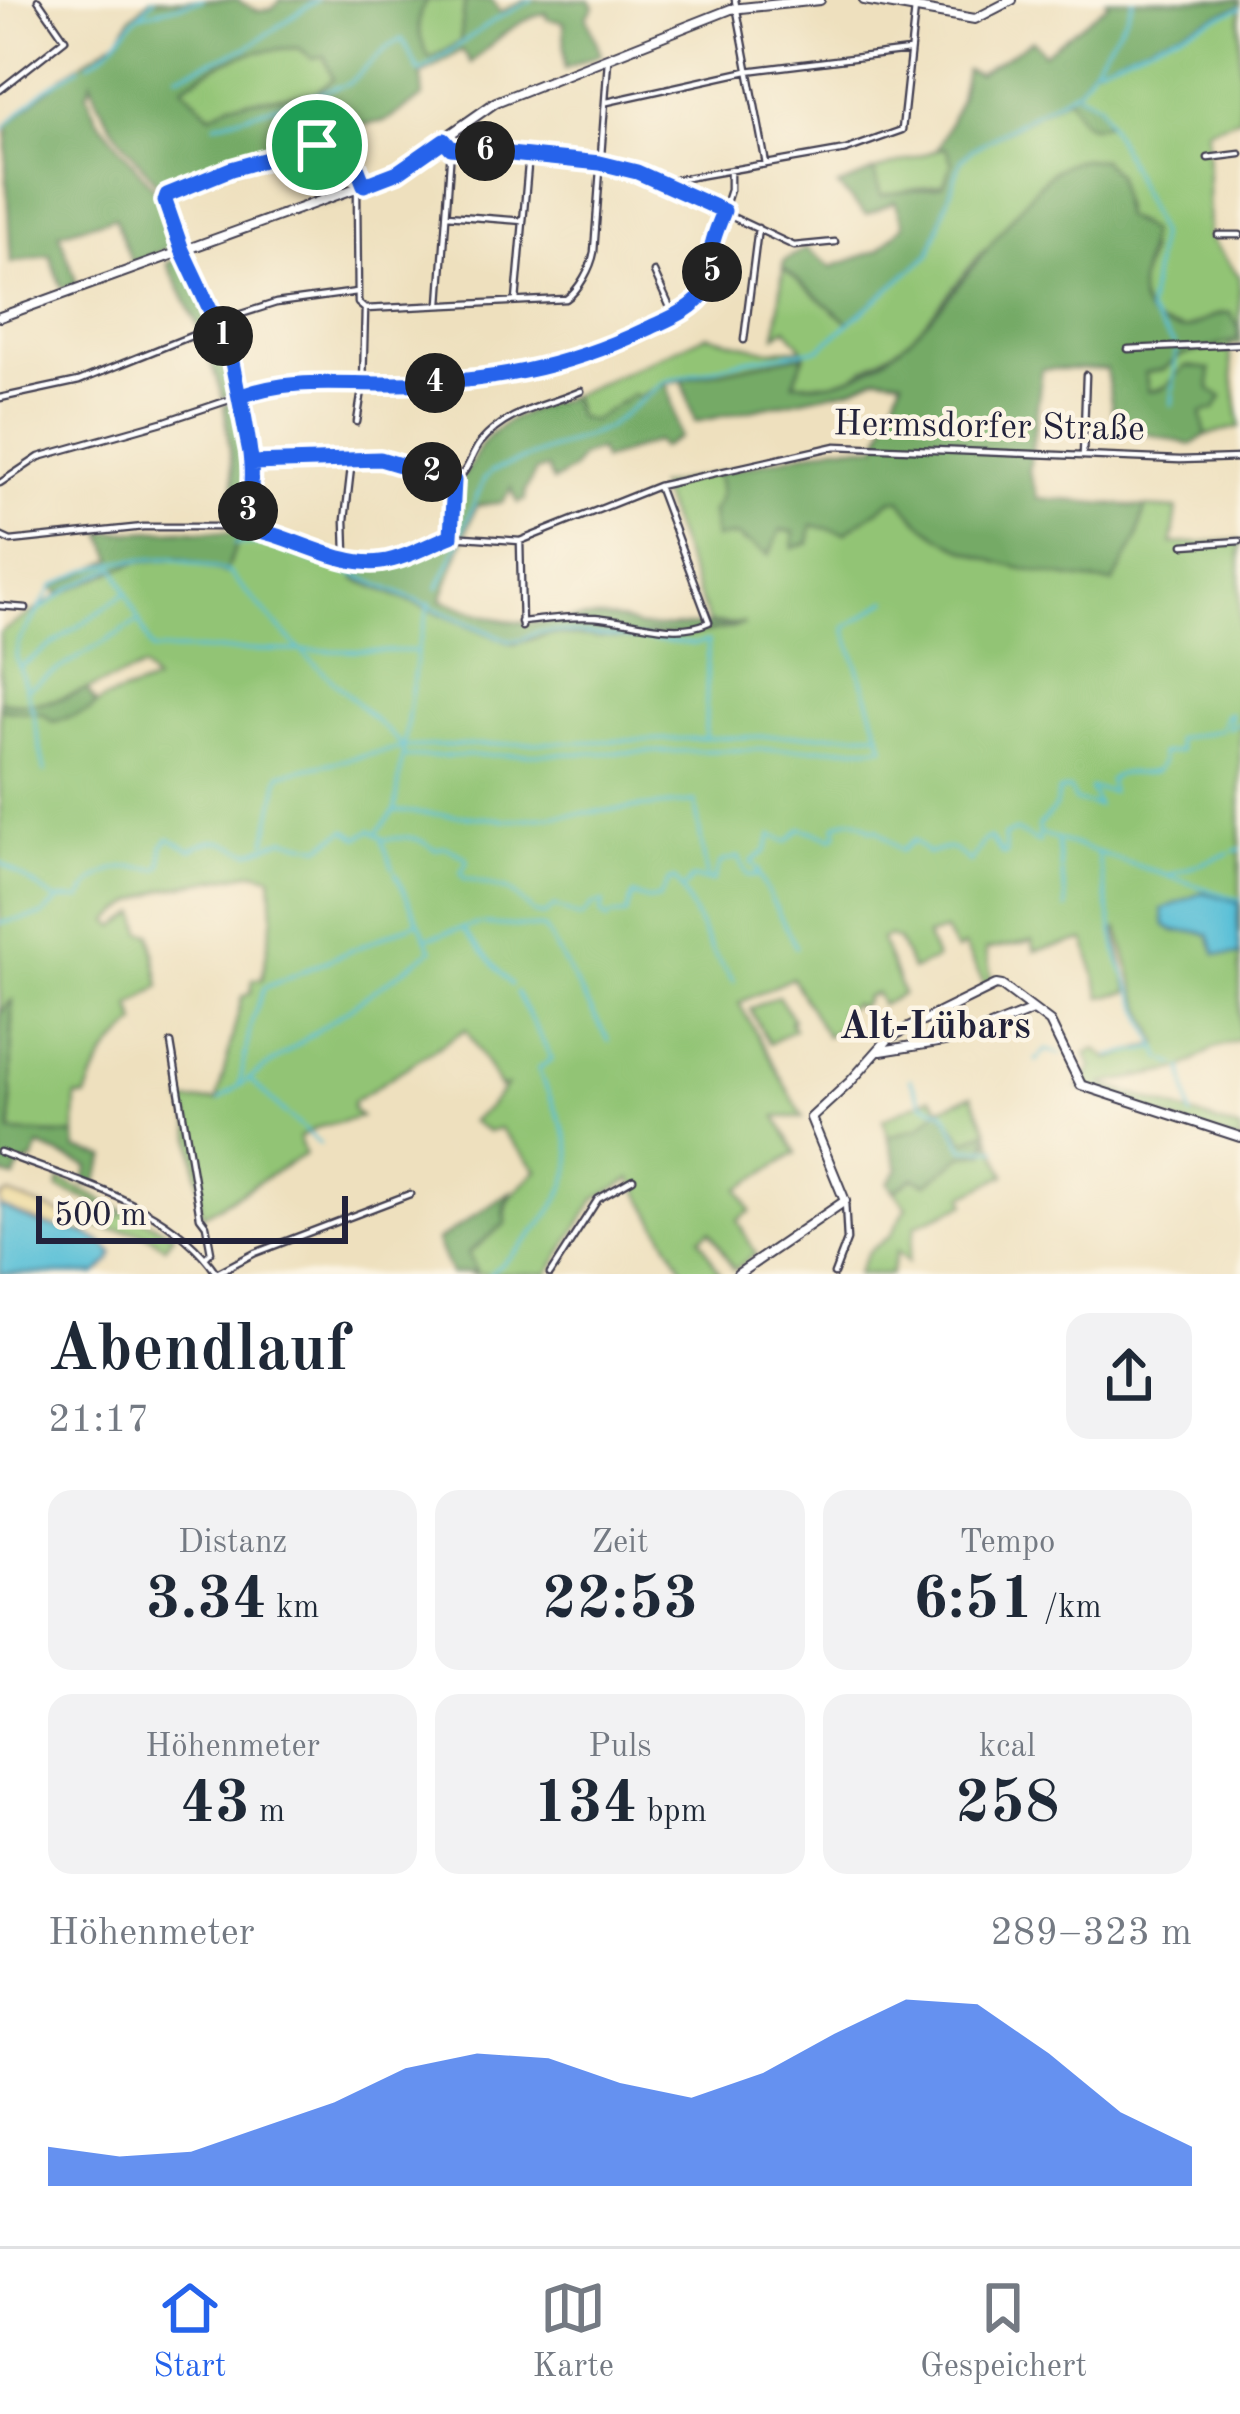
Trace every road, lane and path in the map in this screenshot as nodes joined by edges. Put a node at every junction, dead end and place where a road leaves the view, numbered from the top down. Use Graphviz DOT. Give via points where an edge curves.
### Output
graph roads {
  1 [pos="38,0"];
  2 [pos="820,0"];
  3 [pos="864,0"];
  4 [pos="1012,0"];
  5 [pos="736,4"];
  6 [pos="915,9"];
  7 [pos="909,51"];
  8 [pos="608,57"];
  9 [pos="747,71"];
  10 [pos="0,89"];
  11 [pos="607,102"];
  12 [pos="447,144"];
  13 [pos="529,154"];
  14 [pos="1240,154"];
  15 [pos="1208,158"];
  16 [pos="600,163"];
  17 [pos="766,164"];
  18 [pos="730,171"];
  19 [pos="660,183"];
  20 [pos="360,186"];
  21 [pos="724,211"];
  22 [pos="447,214"];
  23 [pos="523,221"];
  24 [pos="758,228"];
  25 [pos="1240,235"];
  26 [pos="1218,236"];
  27 [pos="836,242"];
  28 [pos="182,250"];
  29 [pos="654,272"];
  30 [pos="358,292"];
  31 [pos="515,301"];
  32 [pos="440,304"];
  33 [pos="365,309"];
  34 [pos="674,316"];
  35 [pos="0,317"];
  36 [pos="217,323"];
  37 [pos="743,340"];
  38 [pos="1240,344"];
  39 [pos="1129,350"];
  40 [pos="1086,375"];
  41 [pos="364,384"];
  42 [pos="581,391"];
  43 [pos="241,396"];
  44 [pos="0,398"];
  45 [pos="358,422"];
  46 [pos="1083,456"];
  47 [pos="1240,458"];
  48 [pos="352,459"];
  49 [pos="252,463"];
  50 [pos="454,481"];
  51 [pos="0,482"];
  52 [pos="658,486"];
  53 [pos="245,528"];
  54 [pos="0,536"];
  55 [pos="460,536"];
  56 [pos="520,541"];
  57 [pos="1240,541"];
  58 [pos="1184,545"];
  59 [pos="346,557"];
  60 [pos="0,606"];
  61 [pos="26,608"];
  62 [pos="1035,1010"];
  63 [pos="899,1031"];
  64 [pos="171,1043"];
  65 [pos="906,1045"];
  66 [pos="880,1051"];
  67 [pos="1240,1137"];
  68 [pos="0,1152"];
  69 [pos="633,1179"];
  70 [pos="410,1194"];
  71 [pos="844,1202"];
  72 [pos="206,1257"];
  73 [pos="216,1274"];
  74 [pos="550,1274"];
  75 [pos="738,1274"];
  76 [pos="834,1274"];
  1 -- 10 [label="street" via="64,40"];
  2 -- 5 [label="street"];
  3 -- 6 [label="street"];
  4 -- 6 [label="street" via="976,20"];
  5 -- 8 [label="street"];
  5 -- 9 [label="street"];
  6 -- 7 [label="street"];
  7 -- 9 [label="street"];
  7 -- 17 [label="street" via="902,130"];
  8 -- 11 [label="street"];
  8 -- 12 [label="street" via="496,101"];
  9 -- 11 [label="street"];
  9 -- 17 [label="street"];
  11 -- 16 [label="street"];
  12 -- 13 [label="street"];
  12 -- 20 [label="street"];
  12 -- 22 [label="street"];
  13 -- 16 [label="street"];
  13 -- 23 [label="street"];
  14 -- 15 [label="street"];
  16 -- 19 [label="street"];
  16 -- 31 [label="street" via="592,260 566,299"];
  17 -- 18 [label="street"];
  18 -- 19 [label="street"];
  18 -- 21 [label="street"];
  19 -- 21 [label="street"];
  20 -- 28 [label="street"];
  20 -- 28 [label="street" via="342,140 231,169 166,197"];
  20 -- 30 [label="street"];
  21 -- 24 [label="street"];
  21 -- 34 [label="street" via="710,284"];
  22 -- 23 [label="street"];
  22 -- 32 [label="street"];
  23 -- 31 [label="street"];
  24 -- 27 [label="street" via="794,246"];
  24 -- 37 [label="street"];
  25 -- 26 [label="street"];
  28 -- 35 [label="street"];
  28 -- 36 [label="street"];
  29 -- 34 [label="street"];
  30 -- 33 [label="street"];
  30 -- 36 [label="street" via="276,303"];
  31 -- 32 [label="street"];
  32 -- 33 [label="street"];
  33 -- 41 [label="street"];
  34 -- 41 [label="street" via="598,353 529,373"];
  36 -- 43 [label="street"];
  36 -- 44 [label="street" via="79,381"];
  38 -- 39 [label="street"];
  40 -- 46 [label="street"];
  41 -- 43 [label="street" via="291,383"];
  41 -- 45 [label="street"];
  42 -- 50 [label="street" via="518,411"];
  43 -- 49 [label="street"];
  43 -- 51 [label="street" via="39,457"];
  46 -- 47 [label="street, Hermsdorfer Straße"];
  46 -- 52 [label="street, Hermsdorfer Straße" via="836,446"];
  48 -- 49 [label="street"];
  48 -- 50 [label="street"];
  48 -- 59 [label="street"];
  49 -- 53 [label="street"];
  50 -- 55 [label="street"];
  52 -- 56 [label="street, Hermsdorfer Straße"];
  52 -- 56 [label="street" via="709,622 698,627 588,617 522,624"];
  53 -- 54 [label="street"];
  53 -- 59 [label="street"];
  55 -- 56 [label="street, Hermsdorfer Straße"];
  55 -- 59 [label="street" via="383,562"];
  57 -- 58 [label="street"];
  60 -- 61 [label="street"];
  62 -- 63 [label="street" via="996,985"];
  62 -- 65 [label="street" via="963,1038"];
  62 -- 67 [label="street" via="1050,1022 1081,1085"];
  63 -- 65 [label="street"];
  63 -- 66 [label="street"];
  64 -- 72 [label="street"];
  65 -- 66 [label="street"];
  66 -- 71 [label="street" via="811,1118"];
  68 -- 72 [label="street" via="152,1214"];
  69 -- 74 [label="street" via="598,1199"];
  70 -- 73 [label="street"];
  71 -- 75 [label="street"];
  71 -- 76 [label="street" via="847,1240"];
  72 -- 73 [label="street"];
}
